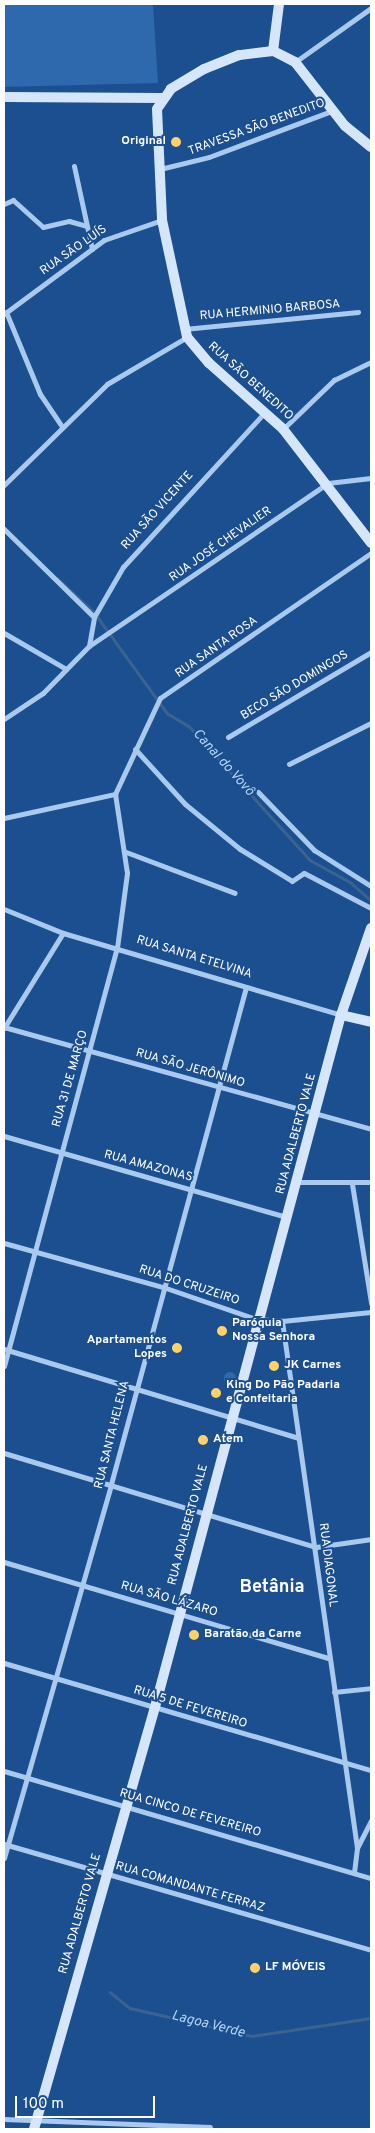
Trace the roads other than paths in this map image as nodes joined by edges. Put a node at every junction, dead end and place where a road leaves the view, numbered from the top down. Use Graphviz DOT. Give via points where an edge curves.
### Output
graph roads {
  1 [pos="279,4"];
  2 [pos="371,8"];
  3 [pos="273,51"];
  4 [pos="295,62"];
  5 [pos="4,97"];
  6 [pos="162,98"];
  7 [pos="334,110"];
  8 [pos="371,147"];
  9 [pos="74,166"];
  10 [pos="157,169"];
  11 [pos="4,204"];
  12 [pos="162,220"];
  13 [pos="86,226"];
  14 [pos="92,248"];
  15 [pos="358,312"];
  16 [pos="5,313"];
  17 [pos="185,333"];
  18 [pos="371,362"];
  19 [pos="265,412"];
  20 [pos="62,427"];
  21 [pos="283,429"];
  22 [pos="4,475"];
  23 [pos="371,478"];
  24 [pos="8,480"];
  25 [pos="328,483"];
  26 [pos="4,485"];
  27 [pos="4,528"];
  28 [pos="371,543"];
  29 [pos="371,553"];
  30 [pos="95,614"];
  31 [pos="4,633"];
  32 [pos="88,646"];
  33 [pos="371,652"];
  34 [pos="66,669"];
  35 [pos="4,719"];
  36 [pos="371,722"];
  37 [pos="228,737"];
  38 [pos="135,749"];
  39 [pos="289,764"];
  40 [pos="258,792"];
  41 [pos="115,794"];
  42 [pos="4,818"];
  43 [pos="126,852"];
  44 [pos="371,886"];
  45 [pos="235,893"];
  46 [pos="371,908"];
  47 [pos="4,909"];
  48 [pos="371,928"];
  49 [pos="63,933"];
  50 [pos="117,948"];
  51 [pos="246,987"];
  52 [pos="341,1015"];
  53 [pos="371,1022"];
  54 [pos="4,1028"];
  55 [pos="90,1051"];
  56 [pos="217,1087"];
  57 [pos="316,1114"];
  58 [pos="371,1129"];
  59 [pos="4,1136"];
  60 [pos="61,1153"];
  61 [pos="298,1182"];
  62 [pos="371,1182"];
  63 [pos="352,1184"];
  64 [pos="191,1189"];
  65 [pos="287,1217"];
  66 [pos="4,1243"];
  67 [pos="34,1253"];
  68 [pos="163,1287"];
  69 [pos="371,1303"];
  70 [pos="371,1312"];
  71 [pos="256,1319"];
  72 [pos="282,1321"];
  73 [pos="6,1350"];
  74 [pos="4,1366"];
  75 [pos="136,1387"];
  76 [pos="234,1417"];
  77 [pos="298,1438"];
  78 [pos="4,1453"];
  79 [pos="111,1484"];
  80 [pos="206,1512"];
  81 [pos="371,1539"];
  82 [pos="316,1547"];
  83 [pos="4,1562"];
  84 [pos="82,1585"];
  85 [pos="178,1614"];
  86 [pos="328,1658"];
  87 [pos="4,1663"];
  88 [pos="56,1678"];
  89 [pos="371,1688"];
  90 [pos="334,1692"];
  91 [pos="155,1707"];
  92 [pos="342,1764"];
  93 [pos="371,1770"];
  94 [pos="4,1771"];
  95 [pos="29,1779"];
  96 [pos="125,1806"];
  97 [pos="371,1820"];
  98 [pos="5,1844"];
  99 [pos="357,1848"];
  100 [pos="4,1858"];
  101 [pos="354,1872"];
  102 [pos="105,1873"];
  103 [pos="371,1878"];
  104 [pos="371,1950"];
  105 [pos="4,2119"];
  106 [pos="35,2126"];
  107 [pos="210,2127"];
  1 -- 3 [label="street"];
  2 -- 4 [label="street"];
  3 -- 4 [label="street"];
  3 -- 6 [label="street" via="224,60"];
  4 -- 7 [label="street"];
  5 -- 6 [label="street"];
  6 -- 10 [label="street, RUA SÃO BENEDITO" via="156,124"];
  7 -- 8 [label="street"];
  7 -- 10 [label="street, TRAVESSA SÃO BENEDITO" via="208,157"];
  9 -- 13 [label="street"];
  10 -- 12 [label="street, RUA SÃO BENEDITO"];
  11 -- 13 [label="street" via="12,200 43,227 69,221"];
  12 -- 14 [label="street, RUA SÃO LUÍS" via="118,233"];
  12 -- 17 [label="street, RUA SÃO BENEDITO"];
  13 -- 14 [label="street"];
  14 -- 16 [label="street, RUA SÃO LUÍS"];
  15 -- 17 [label="street, RUA HERMINIO BARBOSA"];
  16 -- 20 [label="street" via="40,394"];
  17 -- 19 [label="street, RUA SÃO BENEDITO" via="209,363"];
  17 -- 20 [label="street, RUA HERMINIO BARBOSA" via="124,372"];
  18 -- 21 [label="street" via="327,385"];
  19 -- 21 [label="street, RUA SÃO BENEDITO"];
  19 -- 30 [label="street, RUA SÃO VICENTE" via="143,541"];
  20 -- 24 [label="street, RUA HERMINIO BARBOSA"];
  21 -- 25 [label="street, RUA SÃO BENEDITO"];
  22 -- 24 [label="street"];
  23 -- 25 [label="street, RUA JOSÉ CHEVALIER"];
  24 -- 26 [label="street, RUA HERMINIO BARBOSA"];
  25 -- 28 [label="street, RUA SÃO BENEDITO"];
  25 -- 32 [label="street, RUA JOSÉ CHEVALIER" via="114,632"];
  27 -- 30 [label="street"];
  29 -- 38 [label="street, RUA SANTA ROSA" via="160,698"];
  30 -- 32 [label="street, RUA SÃO VICENTE"];
  31 -- 34 [label="street"];
  32 -- 34 [label="street"];
  33 -- 37 [label="street, BECO SÃO DOMINGOS"];
  34 -- 35 [label="street" via="43,694"];
  36 -- 39 [label="street"];
  38 -- 41 [label="street, RUA SANTA ROSA"];
  38 -- 46 [label="street" via="185,804 240,849 292,881 304,873"];
  40 -- 44 [label="street" via="314,850"];
  41 -- 42 [label="street"];
  41 -- 43 [label="street, RUA 31 DE MARÇO"];
  43 -- 45 [label="street"];
  43 -- 50 [label="street, RUA 31 DE MARÇO" via="126,893"];
  47 -- 49 [label="street, RUA SANTA ETELVINA" via="11,915"];
  48 -- 52 [label="street, RUA ADALBERTO VALE"];
  49 -- 50 [label="street, RUA SANTA ETELVINA"];
  49 -- 54 [label="street"];
  50 -- 51 [label="street, RUA SANTA ETELVINA"];
  50 -- 55 [label="street, RUA 31 DE MARÇO"];
  51 -- 52 [label="street, RUA SANTA ETELVINA"];
  51 -- 56 [label="street, RUA SANTA HELENA"];
  52 -- 53 [label="street, RUA SANTA ETELVINA"];
  52 -- 57 [label="street, RUA ADALBERTO VALE"];
  54 -- 55 [label="street, RUA SÃO JERÔNIMO"];
  55 -- 56 [label="street, RUA SÃO JERÔNIMO"];
  55 -- 60 [label="street, RUA 31 DE MARÇO"];
  56 -- 57 [label="street, RUA SÃO JERÔNIMO"];
  56 -- 64 [label="street, RUA SANTA HELENA"];
  57 -- 58 [label="street, RUA SÃO JERÔNIMO"];
  57 -- 61 [label="street, RUA ADALBERTO VALE"];
  59 -- 60 [label="street, RUA AMAZONAS"];
  60 -- 64 [label="street, RUA AMAZONAS"];
  60 -- 67 [label="street, RUA 31 DE MARÇO"];
  61 -- 63 [label="street"];
  61 -- 65 [label="street, RUA ADALBERTO VALE"];
  62 -- 63 [label="street"];
  63 -- 69 [label="street"];
  64 -- 65 [label="street, RUA AMAZONAS"];
  64 -- 68 [label="street, RUA SANTA HELENA"];
  65 -- 71 [label="street, RUA ADALBERTO VALE"];
  66 -- 67 [label="street, RUA DO CRUZEIRO"];
  67 -- 68 [label="street, RUA DO CRUZEIRO"];
  67 -- 73 [label="street, RUA 31 DE MARÇO"];
  68 -- 71 [label="street, RUA DO CRUZEIRO"];
  68 -- 75 [label="street, RUA SANTA HELENA"];
  70 -- 72 [label="street, RUA DO CRUZEIRO"];
  71 -- 72 [label="street, RUA DO CRUZEIRO"];
  71 -- 76 [label="street, RUA ADALBERTO VALE"];
  72 -- 77 [label="street, RUA DIAGONAL"];
  73 -- 74 [label="street, RUA 31 DE MARÇO"];
  73 -- 75 [label="street"];
  75 -- 76 [label="street"];
  75 -- 79 [label="street, RUA SANTA HELENA"];
  76 -- 77 [label="street"];
  76 -- 80 [label="street, RUA ADALBERTO VALE"];
  77 -- 82 [label="street, RUA DIAGONAL"];
  78 -- 79 [label="street"];
  79 -- 80 [label="street"];
  79 -- 84 [label="street, RUA SANTA HELENA"];
  80 -- 82 [label="street"];
  80 -- 85 [label="street, RUA ADALBERTO VALE"];
  81 -- 82 [label="street"];
  82 -- 86 [label="street, RUA DIAGONAL"];
  83 -- 84 [label="street, RUA SÃO LÁZARO"];
  84 -- 85 [label="street, RUA SÃO LÁZARO"];
  84 -- 88 [label="street, RUA SANTA HELENA"];
  85 -- 86 [label="street, RUA SÃO LÁZARO"];
  85 -- 91 [label="street, RUA ADALBERTO VALE"];
  86 -- 90 [label="street, RUA DIAGONAL"];
  87 -- 88 [label="street, RUA 5 DE FEVEREIRO"];
  88 -- 91 [label="street, RUA 5 DE FEVEREIRO"];
  88 -- 95 [label="street, RUA SANTA HELENA"];
  89 -- 90 [label="street"];
  90 -- 92 [label="street, RUA DIAGONAL"];
  91 -- 92 [label="street, RUA 5 DE FEVEREIRO"];
  91 -- 96 [label="street, RUA ADALBERTO VALE"];
  92 -- 93 [label="street, RUA 5 DE FEVEREIRO"];
  92 -- 99 [label="street, RUA DIAGONAL"];
  94 -- 95 [label="street, RUA CINCO DE FEVEREIRO"];
  95 -- 96 [label="street, RUA CINCO DE FEVEREIRO"];
  95 -- 98 [label="street, RUA SANTA HELENA"];
  96 -- 101 [label="street, RUA CINCO DE FEVEREIRO"];
  96 -- 102 [label="street, RUA ADALBERTO VALE"];
  97 -- 99 [label="street"];
  98 -- 100 [label="street, RUA SANTA HELENA"];
  98 -- 102 [label="street, RUA COMANDANTE FERRAZ"];
  99 -- 101 [label="street, RUA DIAGONAL"];
  101 -- 103 [label="street, RUA CINCO DE FEVEREIRO"];
  102 -- 104 [label="street, RUA COMANDANTE FERRAZ"];
  102 -- 106 [label="street, RUA ADALBERTO VALE"];
  105 -- 106 [label="street"];
  106 -- 107 [label="street"];
}
